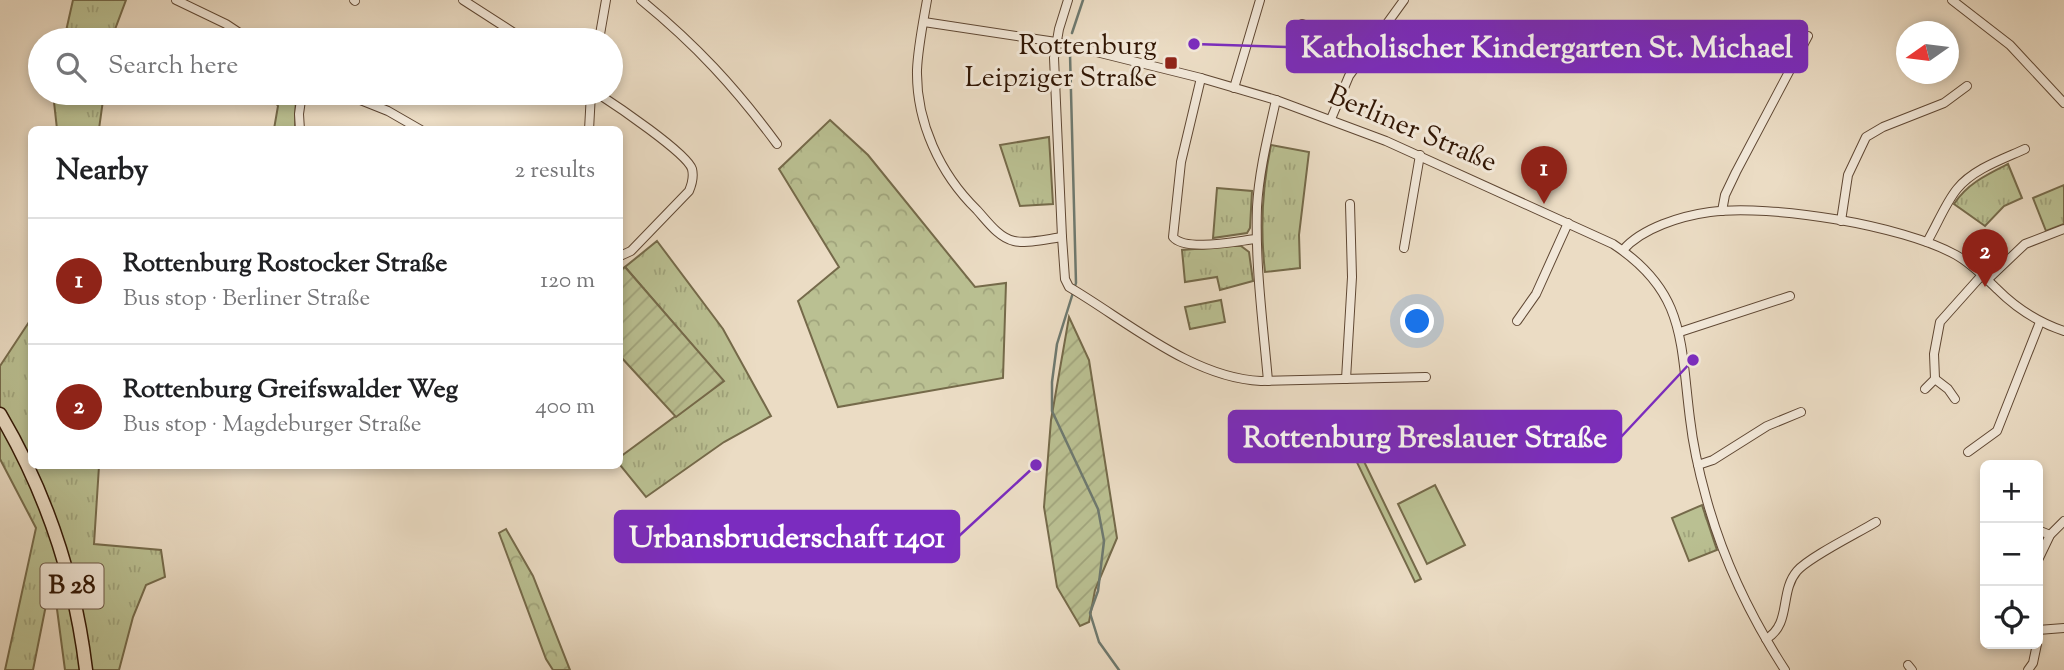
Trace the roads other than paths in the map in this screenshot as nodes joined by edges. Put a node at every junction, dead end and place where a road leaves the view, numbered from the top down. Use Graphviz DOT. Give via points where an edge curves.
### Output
graph roads {
  1 [pos="176,0"];
  2 [pos="463,0"];
  3 [pos="606,0"];
  4 [pos="641,0"];
  5 [pos="927,0"];
  6 [pos="1068,0"];
  7 [pos="1260,0"];
  8 [pos="1404,0"];
  9 [pos="1952,0"];
  10 [pos="924,22"];
  11 [pos="1302,24"];
  12 [pos="232,28"];
  13 [pos="506,28"];
  14 [pos="601,28"];
  15 [pos="1808,36"];
  16 [pos="1056,42"];
  17 [pos="1368,47"];
  18 [pos="1201,78"];
  19 [pos="1967,86"];
  20 [pos="1234,88"];
  21 [pos="1276,100"];
  22 [pos="2064,103"];
  23 [pos="300,105"];
  24 [pos="373,105"];
  25 [pos="590,105"];
  26 [pos="614,105"];
  27 [pos="1331,119"];
  28 [pos="300,126"];
  29 [pos="414,126"];
  30 [pos="589,126"];
  31 [pos="777,144"];
  32 [pos="2025,149"];
  33 [pos="1420,155"];
  34 [pos="1350,204"];
  35 [pos="1722,211"];
  36 [pos="1841,221"];
  37 [pos="1568,223"];
  38 [pos="2064,229"];
  39 [pos="1062,237"];
  40 [pos="1256,239"];
  41 [pos="1927,242"];
  42 [pos="1404,248"];
  43 [pos="1623,250"];
  44 [pos="623,255"];
  45 [pos="1985,278"];
  46 [pos="1790,296"];
  47 [pos="1517,321"];
  48 [pos="2040,322"];
  49 [pos="2064,331"];
  50 [pos="1680,332"];
  51 [pos="1426,377"];
  52 [pos="1346,379"];
  53 [pos="1935,379"];
  54 [pos="1268,381"];
  55 [pos="1925,389"];
  56 [pos="1955,399"];
  57 [pos="1801,412"];
  58 [pos="0,414"];
  59 [pos="1968,453"];
  60 [pos="1698,465"];
  61 [pos="28,466"];
  62 [pos="29,469"];
  63 [pos="2064,521"];
  64 [pos="1877,522"];
  65 [pos="2043,532"];
  66 [pos="2050,535"];
  67 [pos="2043,550"];
  68 [pos="2064,628"];
  69 [pos="2043,630"];
  70 [pos="1766,639"];
  71 [pos="2036,649"];
  72 [pos="86,670"];
  73 [pos="1785,670"];
  74 [pos="2028,670"];
  1 -- 12 [label="street"];
  2 -- 13 [label="street"];
  3 -- 14 [label="street"];
  4 -- 31 [label="street" via="723,75"];
  5 -- 10 [label="street"];
  6 -- 16 [label="street"];
  7 -- 20 [label="street"];
  8 -- 17 [label="street"];
  9 -- 22 [label="street" via="2010,45"];
  10 -- 16 [label="street, Berliner Straße"];
  10 -- 39 [label="street" via="917,70 919,98 933,146 951,182 1007,239"];
  11 -- 17 [label="street"];
  15 -- 35 [label="street" via="1736,172"];
  16 -- 18 [label="street, Berliner Straße"];
  16 -- 39 [label="street"];
  17 -- 27 [label="street" via="1346,81"];
  18 -- 20 [label="street, Berliner Straße"];
  18 -- 40 [label="street" via="1181,162 1173,237 1190,245"];
  19 -- 36 [label="street" via="1944,103 1866,137 1848,174"];
  20 -- 21 [label="street, Berliner Straße"];
  21 -- 27 [label="street, Berliner Straße"];
  21 -- 40 [label="street" via="1259,186"];
  23 -- 28 [label="street"];
  24 -- 29 [label="street"];
  25 -- 30 [label="street"];
  26 -- 44 [label="street" via="685,159 693,183"];
  27 -- 33 [label="street, Berliner Straße"];
  32 -- 41 [label="street" via="1963,183"];
  33 -- 37 [label="street, Berliner Straße"];
  33 -- 42 [label="street"];
  34 -- 52 [label="street" via="1352,277"];
  35 -- 36 [label="street"];
  35 -- 43 [label="street" via="1663,225"];
  36 -- 41 [label="street"];
  37 -- 43 [label="street, Berliner Straße"];
  37 -- 47 [label="street" via="1536,293"];
  38 -- 45 [label="street" via="2020,247"];
  39 -- 54 [label="street" via="1065,279 1073,290 1143,335 1203,366 1234,378"];
  40 -- 54 [label="street"];
  41 -- 45 [label="street" via="1958,256"];
  43 -- 50 [label="street, Berliner Straße" via="1653,278 1670,304"];
  45 -- 48 [label="street"];
  45 -- 53 [label="street" via="1940,322"];
  46 -- 50 [label="street"];
  48 -- 49 [label="street"];
  48 -- 59 [label="street" via="1997,430"];
  50 -- 60 [label="street, Berliner Straße"];
  51 -- 52 [label="street"];
  52 -- 54 [label="street"];
  53 -- 55 [label="street"];
  53 -- 56 [label="street"];
  57 -- 60 [label="street"];
  58 -- 61 [label="main road, B 28"];
  60 -- 70 [label="street, Berliner Straße" via="1721,545"];
  62 -- 72 [label="main road, B 28" via="63,553"];
  63 -- 66 [label="street"];
  64 -- 70 [label="street" via="1798,570 1781,625"];
  65 -- 66 [label="street"];
  66 -- 67 [label="street"];
  68 -- 69 [label="street"];
  70 -- 73 [label="street, Berliner Straße"];
  71 -- 74 [label="street"];
}
